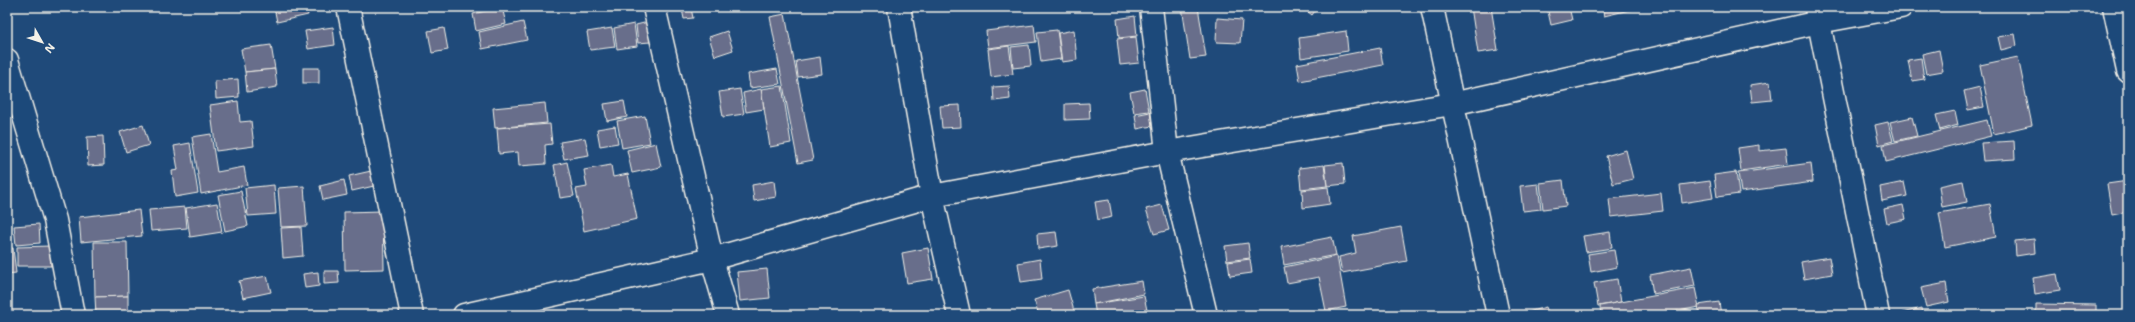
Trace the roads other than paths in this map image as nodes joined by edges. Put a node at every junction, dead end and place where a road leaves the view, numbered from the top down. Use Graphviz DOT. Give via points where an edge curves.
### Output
graph roads {
  1 [pos="348,7"];
  2 [pos="654,7"];
  3 [pos="898,7"];
  4 [pos="1151,7"];
  5 [pos="1432,7"];
  6 [pos="1901,7"];
  7 [pos="2114,7"];
  8 [pos="1818,14"];
  9 [pos="7,60"];
  10 [pos="2128,72"];
  11 [pos="1452,104"];
  12 [pos="1167,152"];
  13 [pos="932,196"];
  14 [pos="712,259"];
  15 [pos="73,315"];
  16 [pos="412,315"];
  17 [pos="464,315"];
  18 [pos="728,315"];
  19 [pos="959,315"];
  20 [pos="1206,315"];
  21 [pos="1498,315"];
  22 [pos="1878,315"];
  1 -- 16 [label="street"];
  2 -- 14 [label="street"];
  3 -- 13 [label="street"];
  4 -- 12 [label="street"];
  5 -- 11 [label="street"];
  6 -- 8 [label="street"];
  7 -- 10 [label="street"];
  8 -- 11 [label="street"];
  8 -- 22 [label="street"];
  9 -- 15 [label="street" via="55,220"];
  11 -- 12 [label="street"];
  11 -- 21 [label="street"];
  12 -- 13 [label="street"];
  12 -- 20 [label="street"];
  13 -- 14 [label="street"];
  13 -- 19 [label="street"];
  14 -- 17 [label="street"];
  14 -- 18 [label="street"];
}
